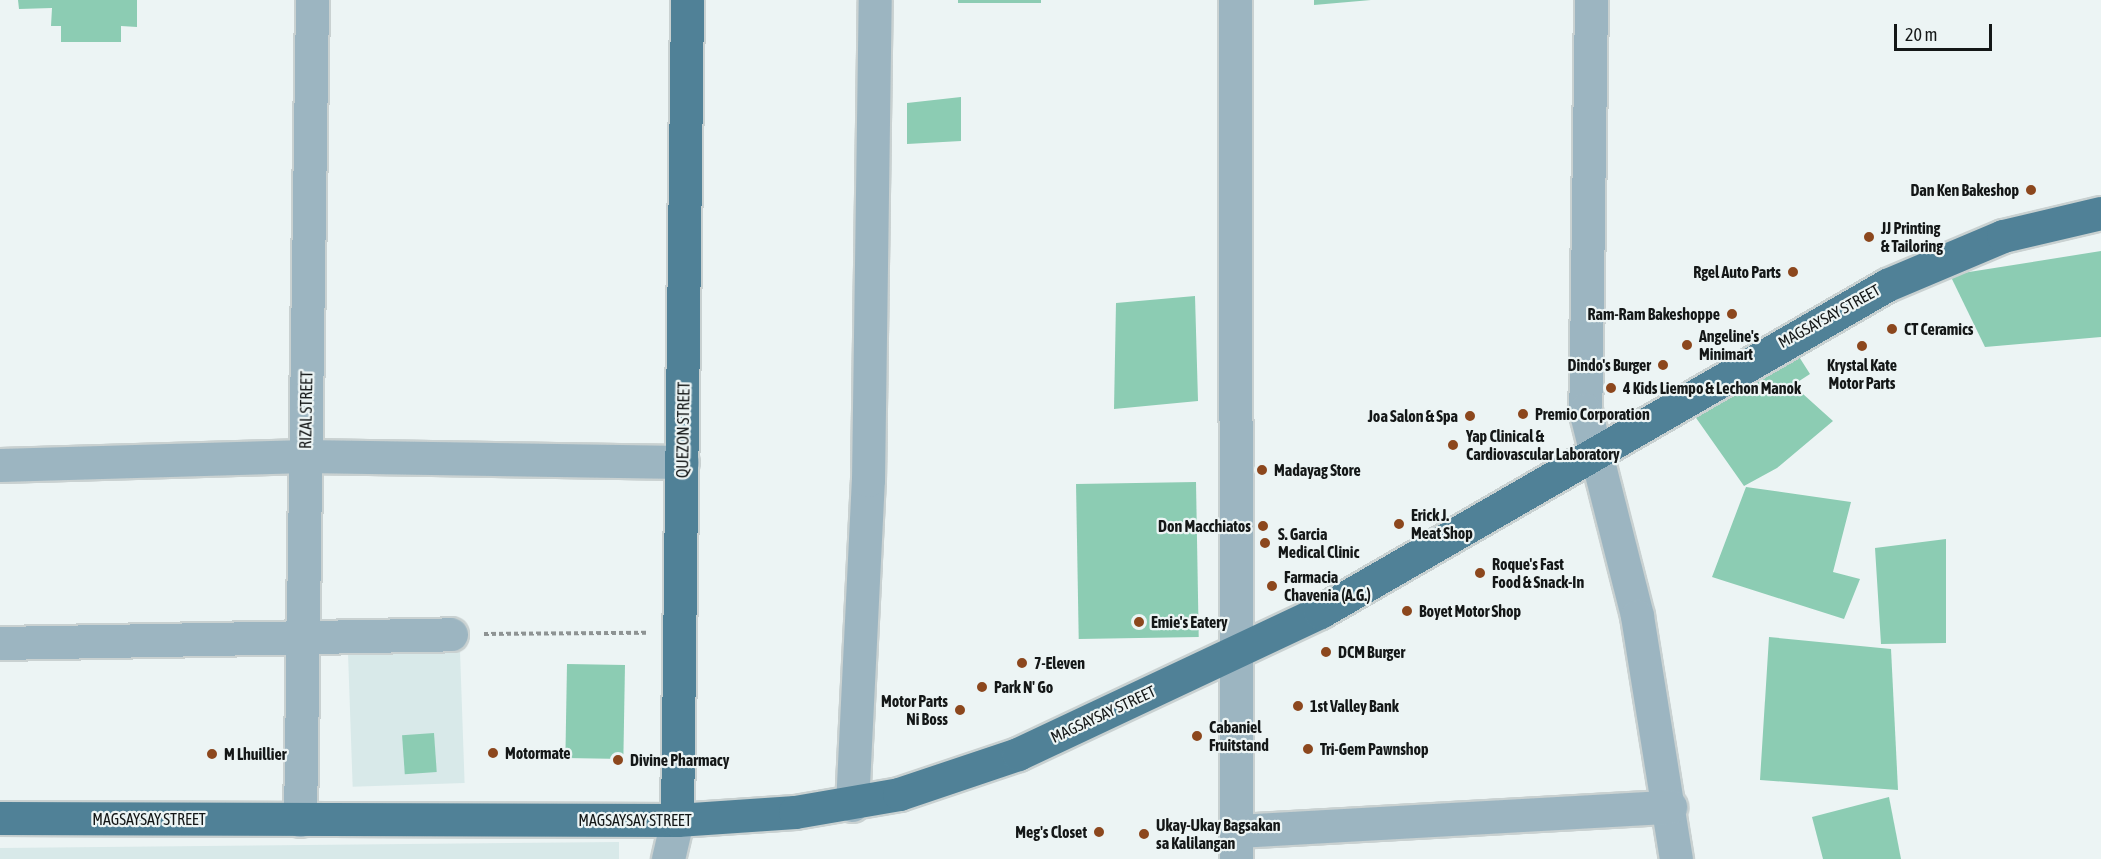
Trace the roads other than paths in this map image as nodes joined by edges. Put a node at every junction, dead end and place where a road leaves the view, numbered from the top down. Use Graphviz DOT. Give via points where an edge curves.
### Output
graph roads {
  1 [pos="312,0"];
  2 [pos="687,0"];
  3 [pos="875,0"];
  4 [pos="1235,0"];
  5 [pos="1591,0"];
  6 [pos="2101,213"];
  7 [pos="305,456"];
  8 [pos="1593,456"];
  9 [pos="682,462"];
  10 [pos="0,465"];
  11 [pos="451,634"];
  12 [pos="304,635"];
  13 [pos="0,642"];
  14 [pos="1237,652"];
  15 [pos="852,805"];
  16 [pos="1670,807"];
  17 [pos="0,818"];
  18 [pos="300,820"];
  19 [pos="677,820"];
  20 [pos="1236,845"];
  21 [pos="668,859"];
  22 [pos="1676,859"];
  1 -- 7 [label="street, RIZAL STREET"];
  2 -- 9 [label="main road, QUEZON STREET"];
  3 -- 15 [label="street" via="868,480"];
  4 -- 14 [label="street"];
  5 -- 8 [label="street" via="1583,351"];
  6 -- 8 [label="main road, MAGSAYSAY STREET" via="2003,236 1887,285"];
  7 -- 9 [label="street"];
  7 -- 10 [label="street"];
  7 -- 12 [label="street, RIZAL STREET"];
  8 -- 14 [label="main road, MAGSAYSAY STREET" via="1392,574"];
  8 -- 16 [label="street" via="1637,616"];
  9 -- 19 [label="main road, QUEZON STREET"];
  11 -- 12 [label="street"];
  12 -- 13 [label="street"];
  12 -- 18 [label="street, RIZAL STREET"];
  14 -- 15 [label="main road, MAGSAYSAY STREET" via="1018,754"];
  14 -- 20 [label="street"];
  15 -- 19 [label="main road, MAGSAYSAY STREET"];
  16 -- 20 [label="street"];
  16 -- 22 [label="street"];
  17 -- 18 [label="main road, MAGSAYSAY STREET"];
  18 -- 19 [label="main road, MAGSAYSAY STREET"];
  19 -- 21 [label="street, QUEZON STREET"];
}
